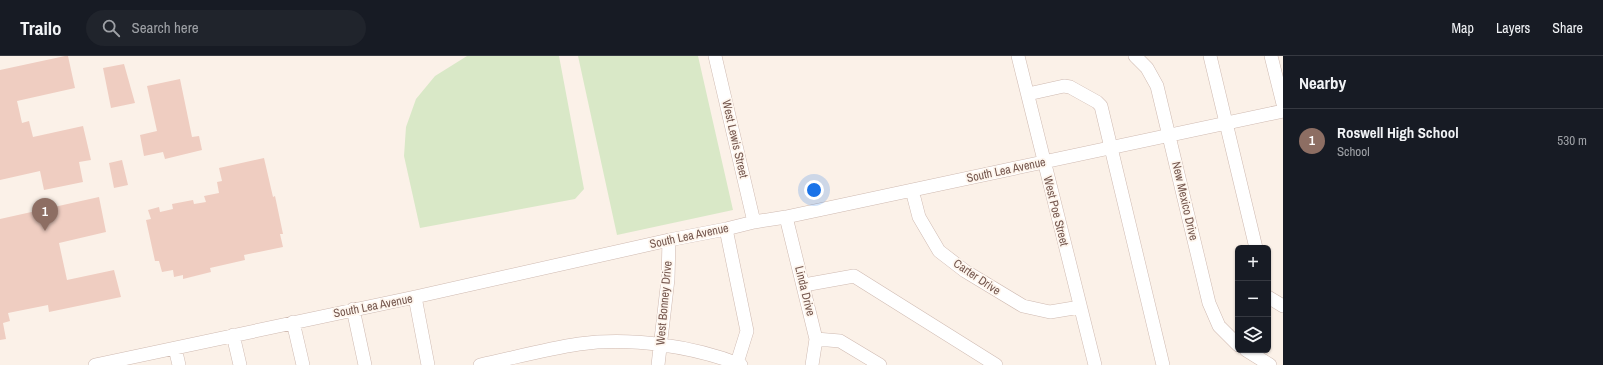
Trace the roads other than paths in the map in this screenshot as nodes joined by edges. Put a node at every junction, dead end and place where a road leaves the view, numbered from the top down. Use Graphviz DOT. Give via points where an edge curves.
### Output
graph roads {
  1 [pos="715,56"];
  2 [pos="1018,56"];
  3 [pos="1135,56"];
  4 [pos="1210,56"];
  5 [pos="1272,56"];
  6 [pos="1028,94"];
  7 [pos="1283,104"];
  8 [pos="1283,111"];
  9 [pos="1226,123"];
  10 [pos="1169,135"];
  11 [pos="1111,148"];
  12 [pos="1044,162"];
  13 [pos="912,190"];
  14 [pos="786,217"];
  15 [pos="754,222"];
  16 [pos="726,229"];
  17 [pos="669,240"];
  18 [pos="1255,245"];
  19 [pos="804,285"];
  20 [pos="415,297"];
  21 [pos="1271,299"];
  22 [pos="1283,306"];
  23 [pos="1080,307"];
  24 [pos="352,310"];
  25 [pos="293,322"];
  26 [pos="233,336"];
  27 [pos="816,339"];
  28 [pos="1235,342"];
  29 [pos="661,344"];
  30 [pos="175,348"];
  31 [pos="1251,353"];
  32 [pos="116,363"];
  33 [pos="739,364"];
  34 [pos="96,365"];
  35 [pos="179,365"];
  36 [pos="240,365"];
  37 [pos="303,365"];
  38 [pos="366,365"];
  39 [pos="428,365"];
  40 [pos="480,365"];
  41 [pos="658,365"];
  42 [pos="812,365"];
  43 [pos="880,365"];
  44 [pos="996,365"];
  45 [pos="1095,365"];
  46 [pos="1164,365"];
  47 [pos="1270,365"];
  1 -- 15 [label="street, West Lewis Street"];
  2 -- 6 [label="street, West Poe Street"];
  3 -- 10 [label="street, New Mexico Drive" via="1147,68 1157,86"];
  4 -- 9 [label="street"];
  5 -- 7 [label="street"];
  6 -- 11 [label="street" via="1064,86 1097,102 1101,106"];
  6 -- 12 [label="street, West Poe Street"];
  8 -- 9 [label="street, South Lea Avenue"];
  9 -- 10 [label="street, South Lea Avenue"];
  9 -- 18 [label="street"];
  10 -- 11 [label="street, South Lea Avenue"];
  10 -- 28 [label="street, New Mexico Drive" via="1209,303 1219,326"];
  11 -- 12 [label="street, South Lea Avenue"];
  11 -- 46 [label="street"];
  12 -- 13 [label="street, South Lea Avenue"];
  12 -- 23 [label="street, West Poe Street"];
  13 -- 14 [label="street, South Lea Avenue"];
  13 -- 23 [label="street, Carter Drive" via="918,217 939,250 965,271 1023,306 1050,312"];
  14 -- 15 [label="street, South Lea Avenue"];
  14 -- 19 [label="street, Linda Drive"];
  15 -- 16 [label="street, South Lea Avenue"];
  16 -- 17 [label="street, South Lea Avenue"];
  16 -- 33 [label="street" via="747,331"];
  17 -- 20 [label="street, South Lea Avenue"];
  17 -- 29 [label="street, West Bonney Drive"];
  19 -- 27 [label="street, Linda Drive"];
  19 -- 44 [label="street" via="854,276"];
  20 -- 24 [label="street, South Lea Avenue"];
  20 -- 39 [label="street"];
  21 -- 22 [label="street"];
  23 -- 45 [label="street, West Poe Street"];
  24 -- 25 [label="street, South Lea Avenue"];
  24 -- 38 [label="street"];
  25 -- 26 [label="street, South Lea Avenue"];
  25 -- 37 [label="street"];
  26 -- 30 [label="street, South Lea Avenue"];
  26 -- 36 [label="street"];
  27 -- 42 [label="street, Linda Drive"];
  27 -- 43 [label="street" via="840,341"];
  29 -- 33 [label="street"];
  29 -- 40 [label="street" via="579,344"];
  29 -- 41 [label="street, West Bonney Drive"];
  30 -- 32 [label="street, South Lea Avenue"];
  30 -- 35 [label="street"];
  31 -- 47 [label="street"];
  32 -- 34 [label="street, South Lea Avenue"];
}
